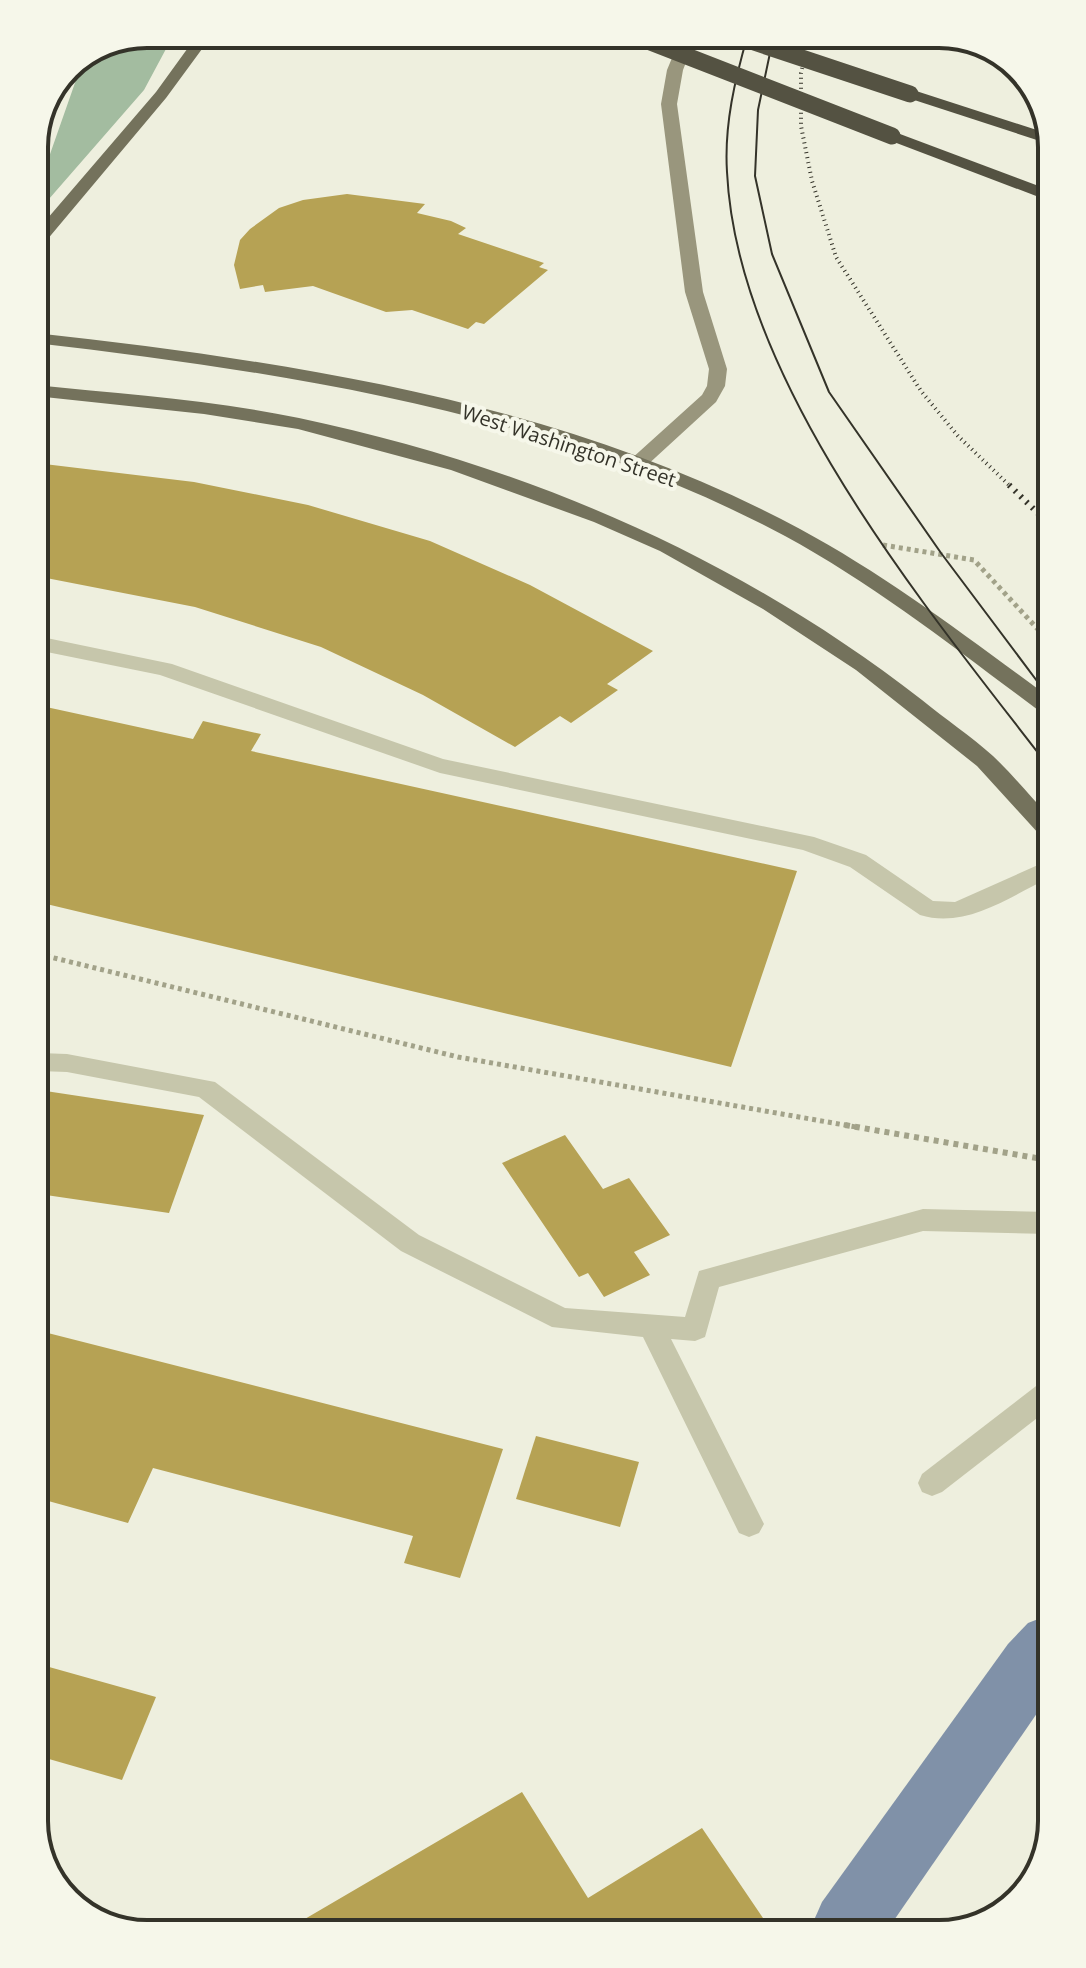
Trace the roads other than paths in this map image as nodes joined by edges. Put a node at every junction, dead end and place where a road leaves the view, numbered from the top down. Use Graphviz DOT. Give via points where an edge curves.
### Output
graph roads {
  1 [pos="196,48"];
  2 [pos="666,48"];
  3 [pos="684,48"];
  4 [pos="772,48"];
  5 [pos="1037,135"];
  6 [pos="1038,192"];
  7 [pos="48,228"];
  8 [pos="48,339"];
  9 [pos="48,391"];
  10 [pos="637,464"];
  11 [pos="48,645"];
  12 [pos="1038,699"];
  13 [pos="1038,818"];
  14 [pos="1038,873"];
  15 [pos="48,1062"];
  16 [pos="1038,1223"];
  17 [pos="651,1326"];
  18 [pos="1038,1401"];
  19 [pos="932,1483"];
  20 [pos="749,1524"];
  1 -- 7 [label="main road"];
  2 -- 6 [label="highway, bridge"];
  3 -- 10 [label="street" via="669,104 694,292 718,369 709,398"];
  4 -- 5 [label="highway, bridge"];
  8 -- 10 [label="main road, West Washington Street" via="324,376 543,432"];
  9 -- 13 [label="main road" via="299,424 458,466 601,518 667,547 770,604 863,665 985,761"];
  10 -- 12 [label="main road, West Washington Street" via="754,513 868,578"];
  11 -- 14 [label="lane" via="165,669 440,766 806,843 858,861 928,909 958,911"];
  15 -- 17 [label="lane" via="206,1089 410,1243 562,1319"];
  16 -- 17 [label="lane" via="923,1220 708,1279 695,1329"];
  17 -- 20 [label="lane"];
  18 -- 19 [label="lane"];
}
